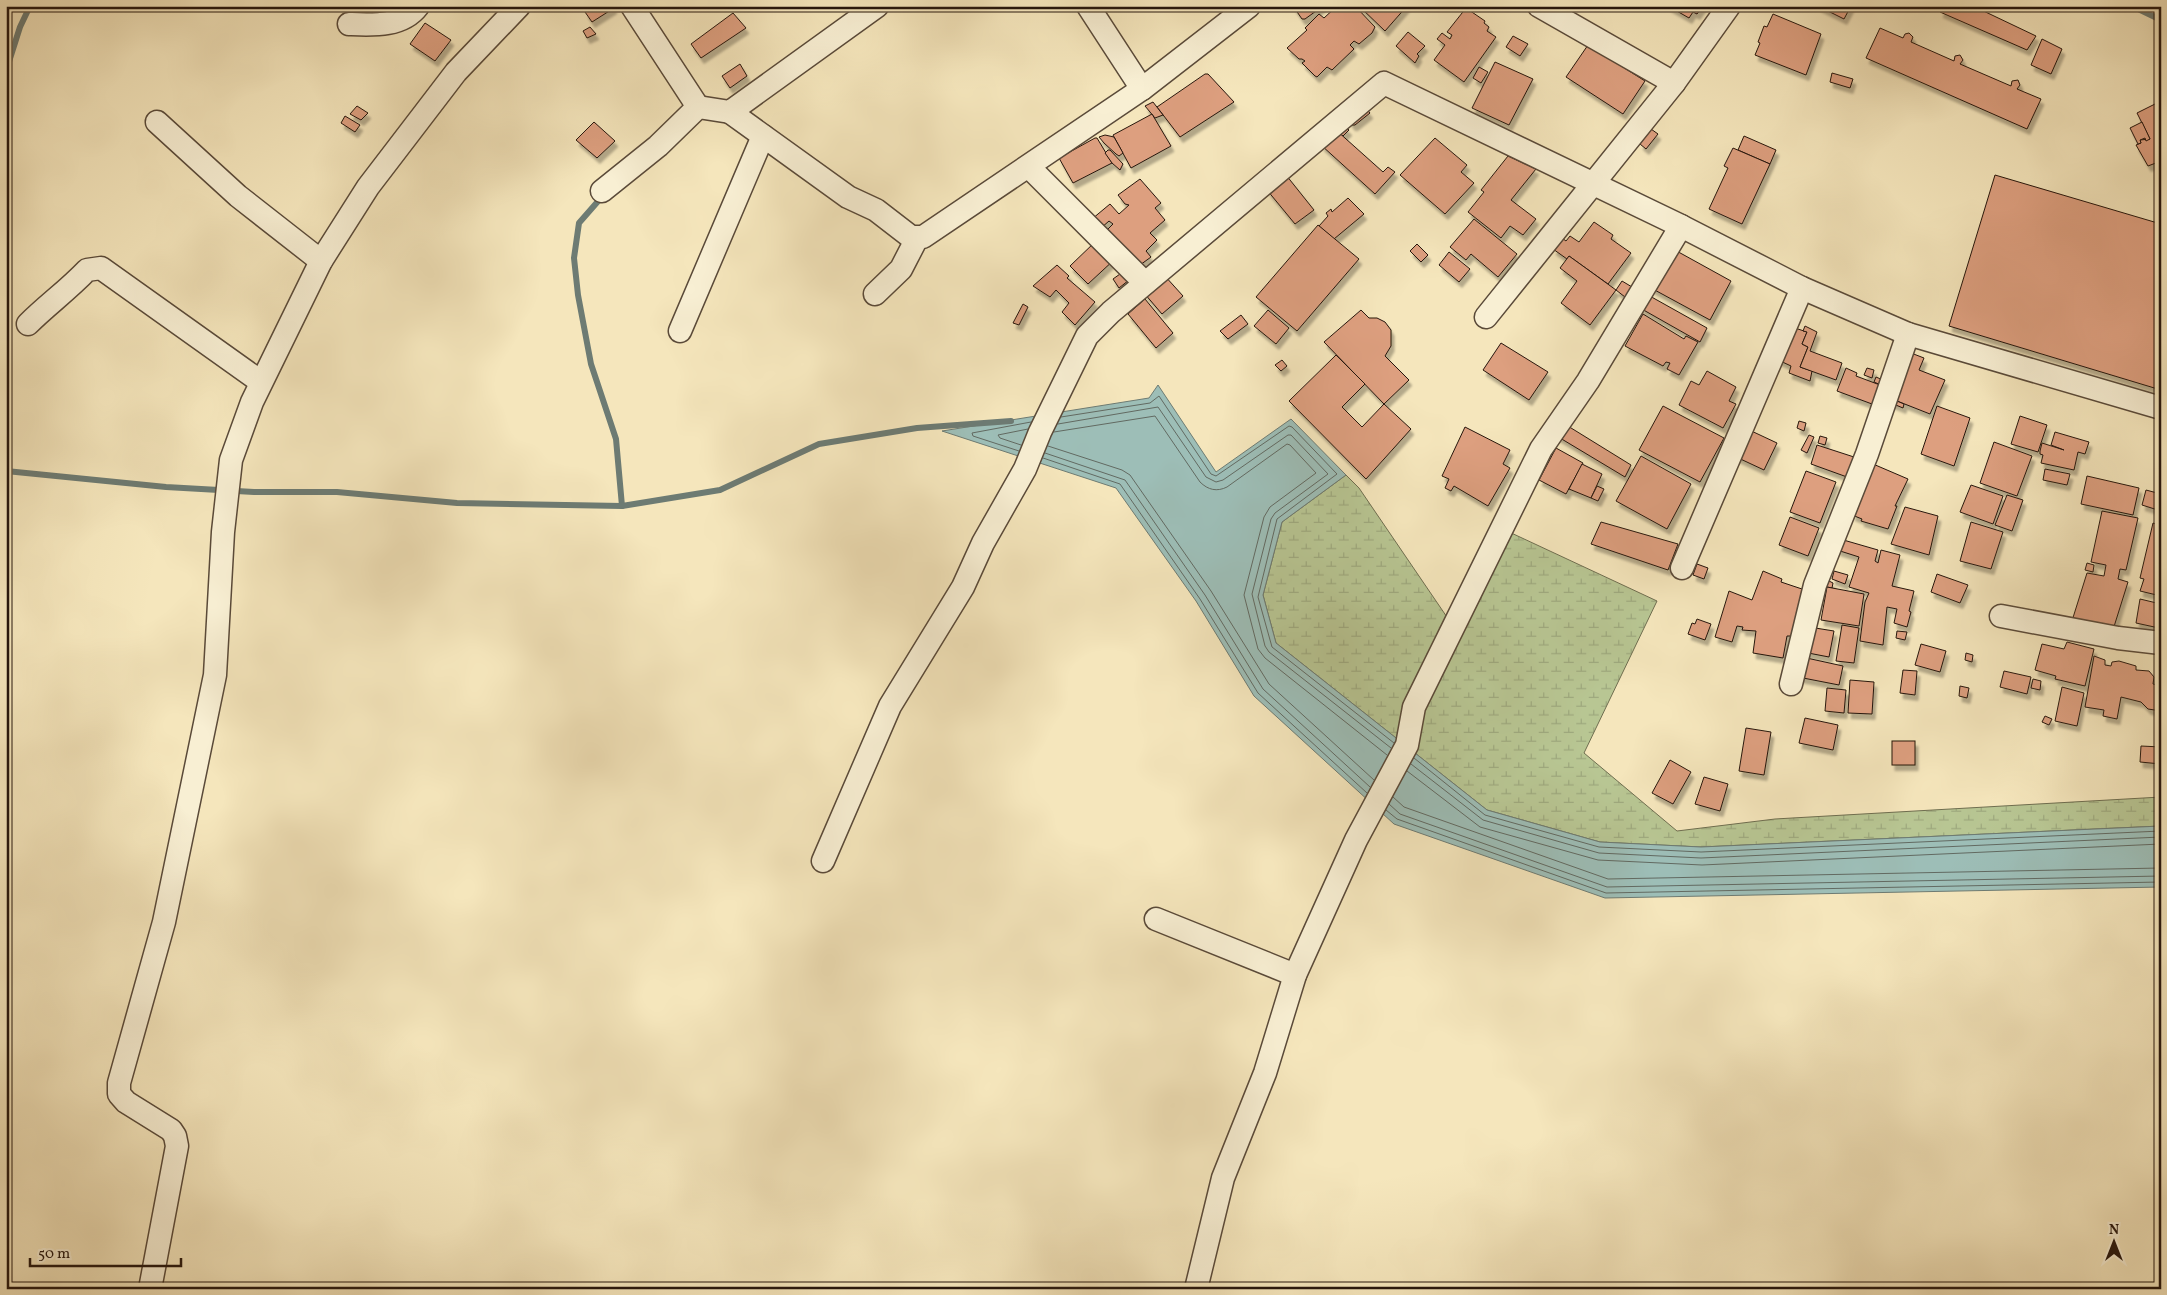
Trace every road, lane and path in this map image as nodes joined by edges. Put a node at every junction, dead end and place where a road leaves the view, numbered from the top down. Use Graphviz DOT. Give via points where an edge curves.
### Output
graph roads {
  1 [pos="418,6"];
  2 [pos="519,6"];
  3 [pos="632,6"];
  4 [pos="876,6"];
  5 [pos="1088,6"];
  6 [pos="1249,6"];
  7 [pos="1539,6"];
  8 [pos="1729,6"];
  9 [pos="847,14"];
  10 [pos="349,24"];
  11 [pos="1674,83"];
  12 [pos="1142,89"];
  13 [pos="698,107"];
  14 [pos="730,112"];
  15 [pos="157,122"];
  16 [pos="763,136"];
  17 [pos="1029,167"];
  18 [pos="1593,183"];
  19 [pos="602,191"];
  20 [pos="1682,226"];
  21 [pos="917,238"];
  22 [pos="321,261"];
  23 [pos="1145,283"];
  24 [pos="1802,288"];
  25 [pos="875,294"];
  26 [pos="1486,317"];
  27 [pos="28,324"];
  28 [pos="680,331"];
  29 [pos="1908,334"];
  30 [pos="262,382"];
  31 [pos="2161,408"];
  32 [pos="1682,568"];
  33 [pos="2001,616"];
  34 [pos="2161,643"];
  35 [pos="1791,684"];
  36 [pos="823,861"];
  37 [pos="1156,919"];
  38 [pos="1295,975"];
  39 [pos="156,1288"];
  40 [pos="1196,1289"];
  1 -- 10 [label="street" via="411,15 394,22"];
  2 -- 22 [label="street" via="456,72 368,187"];
  3 -- 13 [label="street"];
  4 -- 9 [label="street"];
  5 -- 12 [label="street"];
  6 -- 12 [label="street"];
  7 -- 11 [label="street"];
  8 -- 11 [label="street"];
  9 -- 14 [label="street"];
  11 -- 18 [label="street"];
  12 -- 17 [label="street"];
  13 -- 14 [label="street"];
  13 -- 19 [label="street" via="658,146"];
  14 -- 16 [label="street"];
  15 -- 22 [label="street" via="238,196"];
  16 -- 21 [label="street" via="848,197 876,210 911,237"];
  16 -- 28 [label="street"];
  17 -- 21 [label="street" via="961,214"];
  17 -- 23 [label="street"];
  18 -- 20 [label="street"];
  18 -- 23 [label="street" via="1384,83"];
  18 -- 26 [label="street"];
  20 -- 24 [label="street"];
  20 -- 38 [label="street" via="1588,381 1541,449 1414,707 1407,745 1356,840"];
  21 -- 25 [label="street" via="901,269"];
  22 -- 30 [label="street"];
  23 -- 36 [label="street" via="1087,336 963,587 890,706"];
  24 -- 29 [label="street"];
  24 -- 32 [label="street"];
  27 -- 30 [label="street" via="87,270 101,268"];
  29 -- 31 [label="street"];
  29 -- 35 [label="street" via="1867,454 1815,585"];
  30 -- 39 [label="street" via="231,460 223,532 215,675 164,922 119,1083 119,1094 126,1102 171,1130 178,1146"];
  33 -- 34 [label="street"];
  37 -- 38 [label="street"];
  38 -- 40 [label="street" via="1266,1073 1223,1178"];
}
